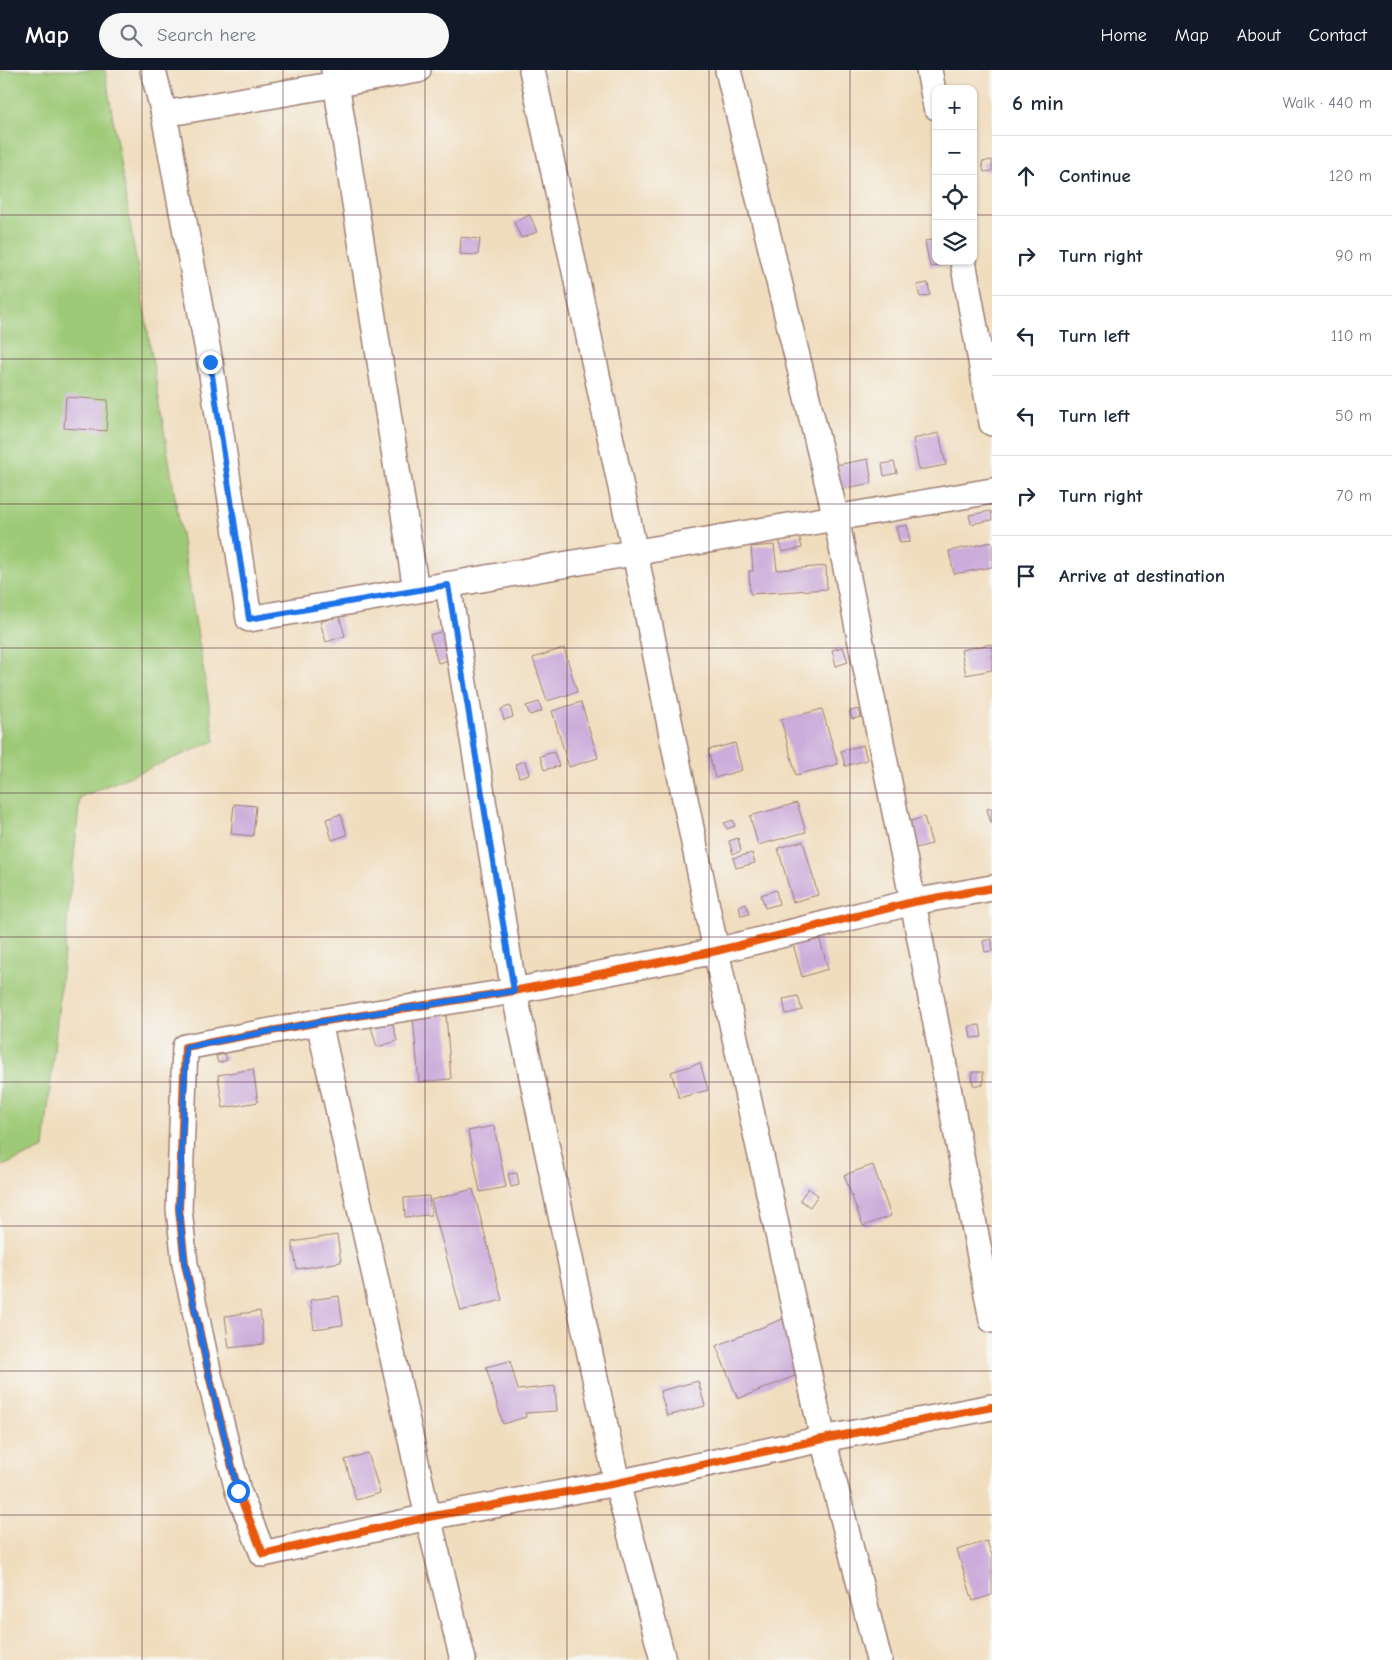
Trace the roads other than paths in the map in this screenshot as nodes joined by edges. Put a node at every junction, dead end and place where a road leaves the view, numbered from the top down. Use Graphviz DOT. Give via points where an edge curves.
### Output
graph roads {
  1 [pos="153,70"];
  2 [pos="418,70"];
  3 [pos="532,70"];
  4 [pos="728,70"];
  5 [pos="929,70"];
  6 [pos="335,77"];
  7 [pos="932,85"];
  8 [pos="164,114"];
  9 [pos="964,265"];
  10 [pos="992,423"];
  11 [pos="992,491"];
  12 [pos="836,518"];
  13 [pos="635,553"];
  14 [pos="448,585"];
  15 [pos="416,590"];
  16 [pos="992,888"];
  17 [pos="913,902"];
  18 [pos="716,951"];
  19 [pos="514,991"];
  20 [pos="319,1022"];
  21 [pos="992,1320"];
  22 [pos="992,1407"];
  23 [pos="823,1439"];
  24 [pos="617,1483"];
  25 [pos="428,1517"];
  26 [pos="463,1660"];
  27 [pos="663,1660"];
  28 [pos="879,1660"];
  1 -- 8 [label="street"];
  2 -- 6 [label="street"];
  3 -- 13 [label="street"];
  4 -- 12 [label="street"];
  5 -- 7 [label="street"];
  6 -- 8 [label="street"];
  6 -- 15 [label="street"];
  8 -- 15 [label="street" via="210,362 249,619"];
  9 -- 10 [label="street"];
  11 -- 12 [label="street"];
  12 -- 13 [label="street"];
  12 -- 17 [label="street"];
  13 -- 14 [label="street"];
  13 -- 18 [label="street"];
  14 -- 15 [label="street"];
  14 -- 19 [label="street"];
  16 -- 17 [label="street"];
  17 -- 18 [label="street"];
  17 -- 21 [label="street"];
  18 -- 19 [label="street"];
  18 -- 23 [label="street"];
  19 -- 20 [label="street"];
  19 -- 24 [label="street"];
  20 -- 25 [label="street"];
  20 -- 25 [label="street" via="186,1047 179,1209 185,1264 209,1375 238,1491 263,1554"];
  22 -- 23 [label="street"];
  23 -- 24 [label="street"];
  23 -- 28 [label="street"];
  24 -- 25 [label="street"];
  24 -- 27 [label="street"];
  25 -- 26 [label="street"];
}
